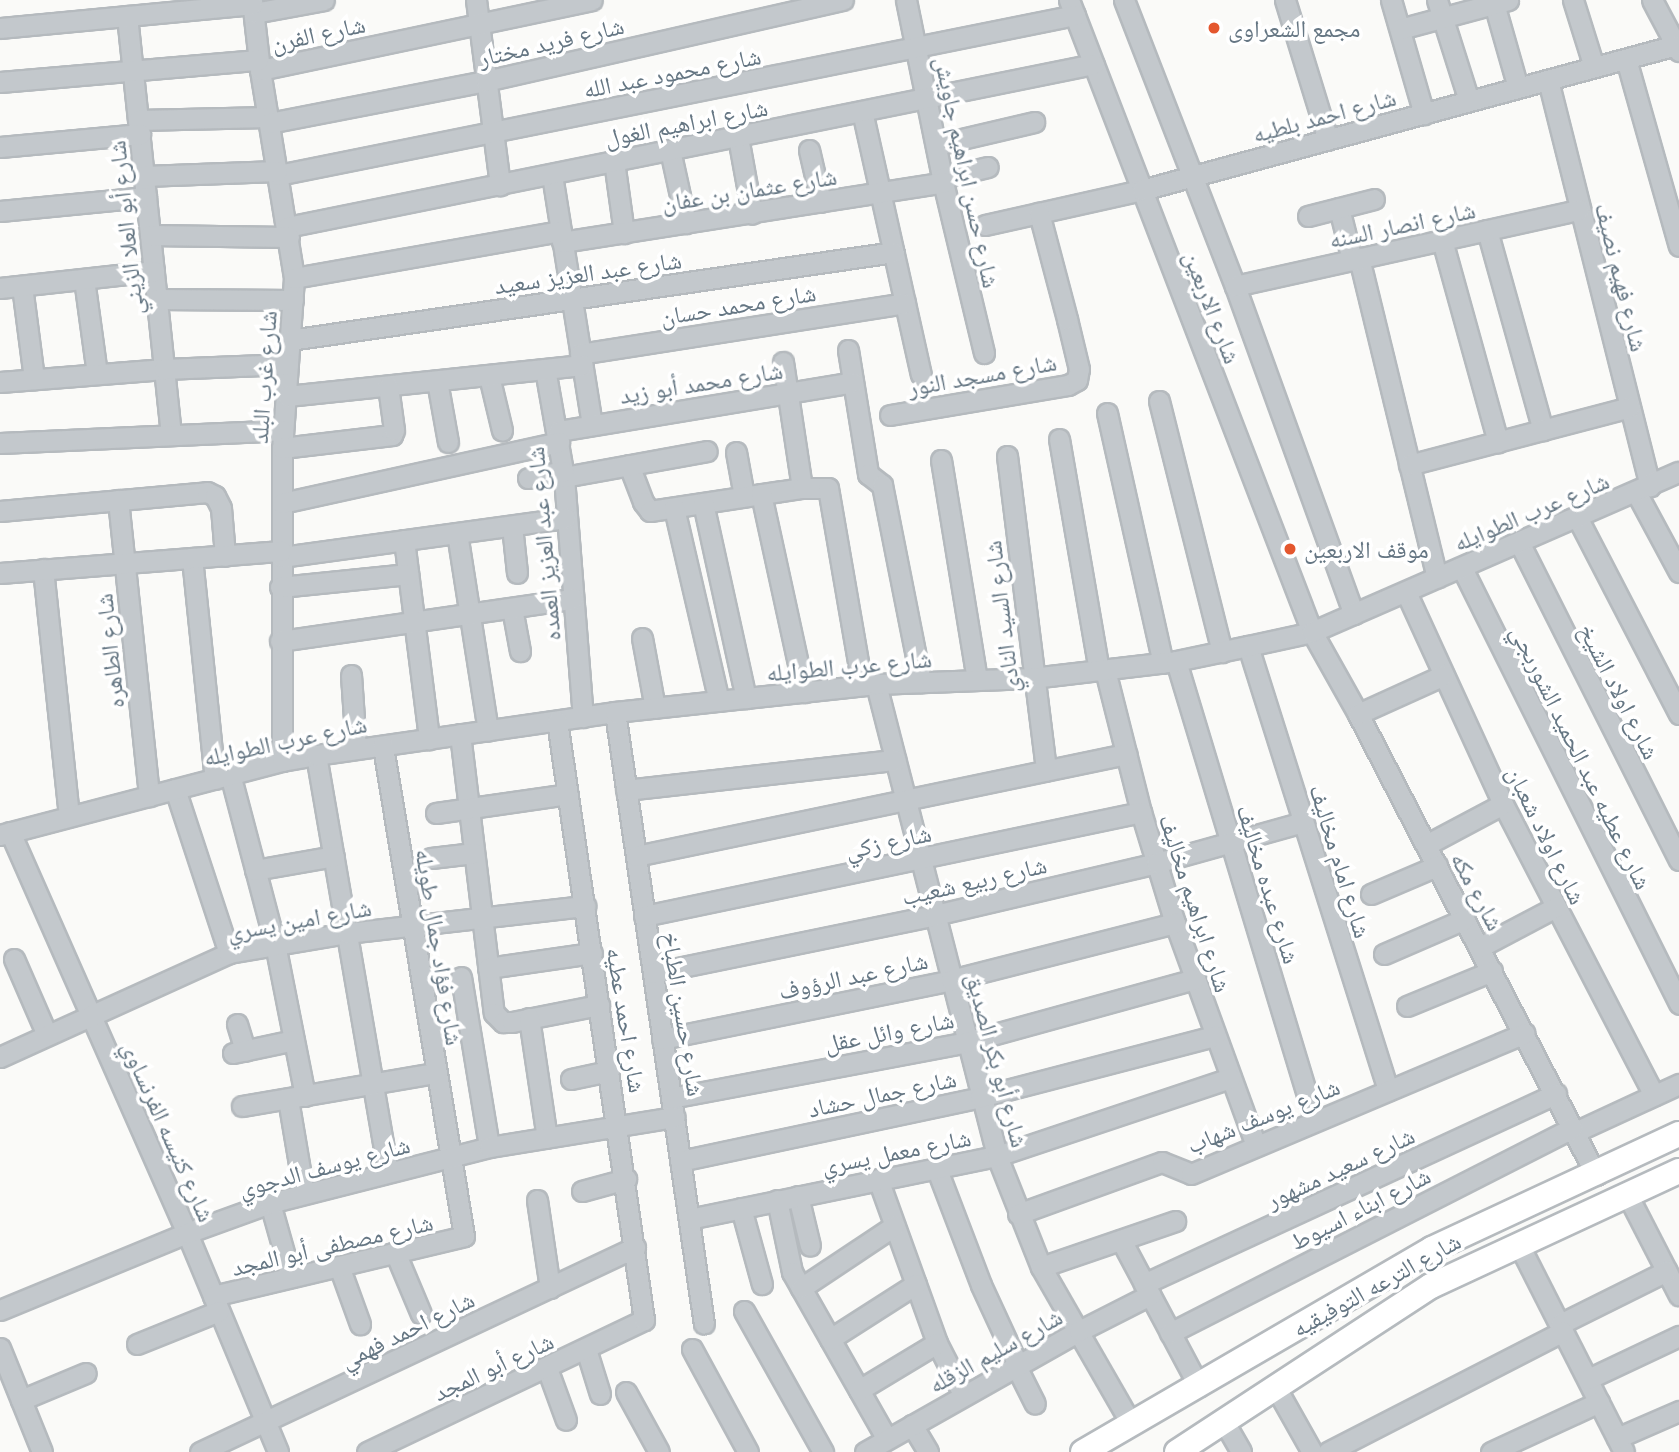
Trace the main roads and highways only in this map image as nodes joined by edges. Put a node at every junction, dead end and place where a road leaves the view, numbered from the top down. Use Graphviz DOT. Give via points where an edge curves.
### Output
graph roads {
  1 [pos="1679,1135"];
  2 [pos="1679,1171"];
  3 [pos="1083,1452"];
  4 [pos="1177,1452"];
  1 -- 3 [label="main road, شارع الترعه التوفيقيه" via="1432,1249"];
  2 -- 4 [label="main road, شارع الترعه التوفيقيه" via="1432,1286"];
}
